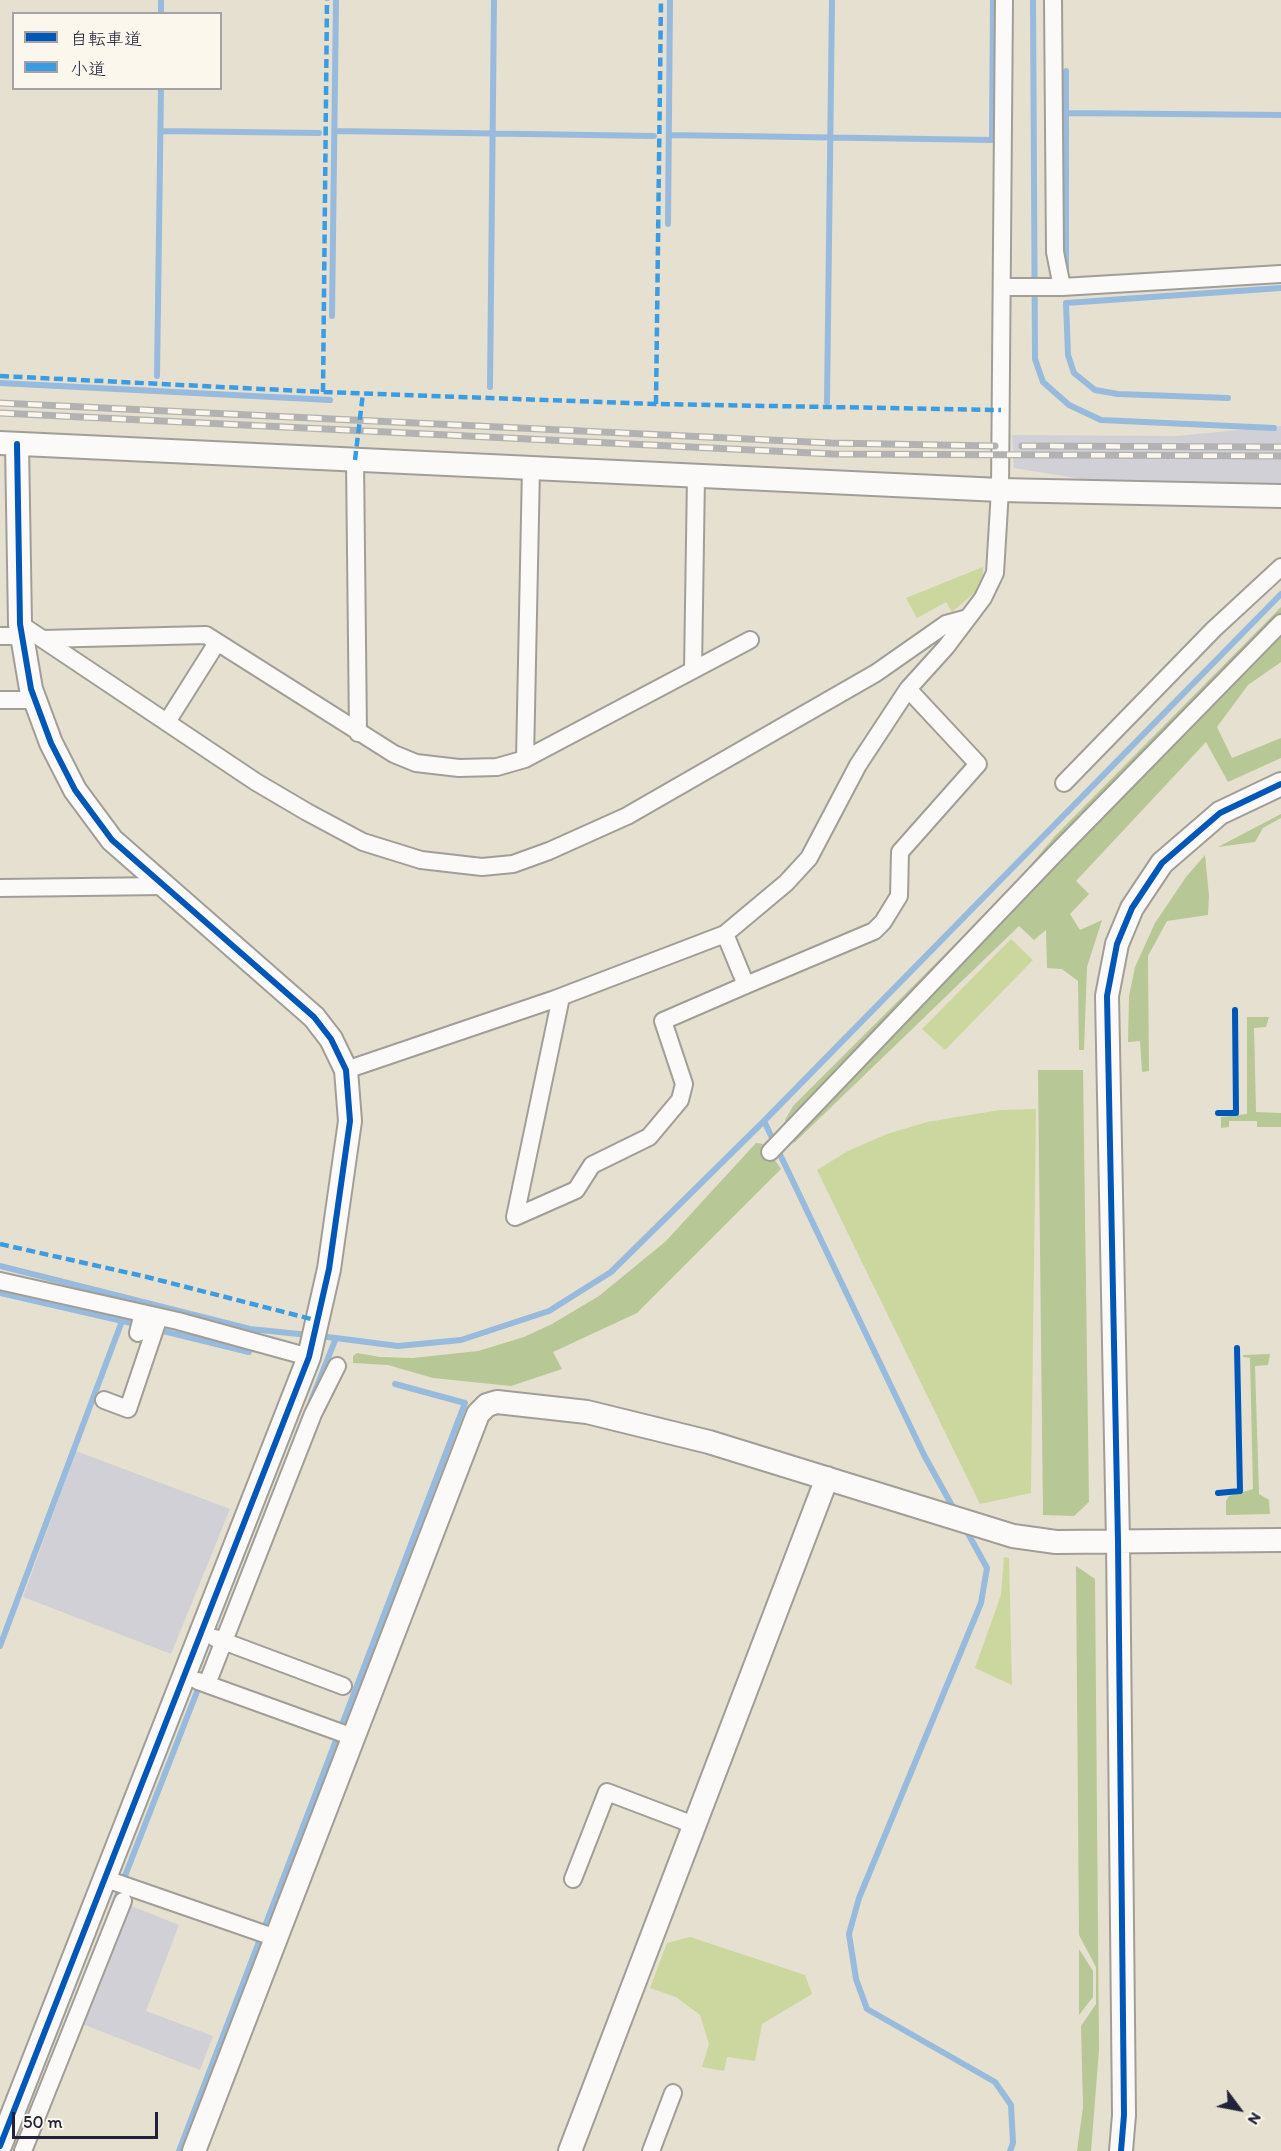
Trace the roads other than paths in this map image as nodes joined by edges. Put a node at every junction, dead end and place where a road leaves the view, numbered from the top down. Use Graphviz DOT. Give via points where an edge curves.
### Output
graph roads {
  1 [pos="1004,0"];
  2 [pos="1053,0"];
  3 [pos="1281,274"];
  4 [pos="1003,287"];
  5 [pos="1055,287"];
  6 [pos="9,443"];
  7 [pos="355,460"];
  8 [pos="531,468"];
  9 [pos="696,476"];
  10 [pos="1000,490"];
  11 [pos="1281,496"];
  12 [pos="1281,567"];
  13 [pos="968,618"];
  14 [pos="1281,623"];
  15 [pos="21,634"];
  16 [pos="750,640"];
  17 [pos="213,649"];
  18 [pos="693,669"];
  19 [pos="908,689"];
  20 [pos="0,700"];
  21 [pos="35,700"];
  22 [pos="167,722"];
  23 [pos="358,733"];
  24 [pos="525,759"];
  25 [pos="1064,783"];
  26 [pos="1281,784"];
  27 [pos="164,886"];
  28 [pos="0,888"];
  29 [pos="725,934"];
  30 [pos="746,985"];
  31 [pos="561,997"];
  32 [pos="346,1070"];
  33 [pos="770,1152"];
  34 [pos="0,1281"];
  35 [pos="148,1325"];
  36 [pos="310,1352"];
  37 [pos="337,1366"];
  38 [pos="104,1400"];
  39 [pos="827,1478"];
  40 [pos="1281,1540"];
  41 [pos="1118,1541"];
  42 [pos="215,1638"];
  43 [pos="196,1680"];
  44 [pos="343,1686"];
  45 [pos="352,1737"];
  46 [pos="694,1825"];
  47 [pos="573,1879"];
  48 [pos="118,1887"];
  49 [pos="276,1938"];
  50 [pos="57,2051"];
  51 [pos="673,2094"];
  52 [pos="0,2146"];
  53 [pos="23,2151"];
  54 [pos="194,2151"];
  55 [pos="570,2151"];
  56 [pos="651,2151"];
  57 [pos="1121,2151"];
  1 -- 4 [label="street"];
  2 -- 5 [label="street"];
  3 -- 5 [label="street"];
  4 -- 5 [label="street"];
  4 -- 10 [label="street"];
  6 -- 7 [label="street"];
  6 -- 15 [label="street"];
  7 -- 8 [label="street"];
  7 -- 23 [label="street"];
  8 -- 9 [label="street"];
  8 -- 24 [label="street"];
  9 -- 10 [label="street"];
  9 -- 18 [label="street"];
  10 -- 11 [label="street"];
  10 -- 13 [label="street" via="995,573"];
  12 -- 25 [label="street" via="1214,629"];
  13 -- 19 [label="street"];
  13 -- 22 [label="street" via="946,624 876,673 627,816 513,864 482,867 421,860 363,842 256,782"];
  14 -- 33 [label="street"];
  15 -- 21 [label="street"];
  15 -- 22 [label="street"];
  15 -- 23 [label="street" via="206,635"];
  16 -- 18 [label="street"];
  17 -- 22 [label="street"];
  18 -- 24 [label="street"];
  19 -- 29 [label="street" via="858,765 809,858 786,883"];
  19 -- 30 [label="street" via="978,765 900,852 899,896 884,922 874,931"];
  20 -- 21 [label="street"];
  21 -- 27 [label="street" via="51,742 94,819"];
  23 -- 24 [label="street" via="416,763 497,767"];
  26 -- 41 [label="street" via="1220,813 1162,863 1132,908 1117,944 1107,996"];
  27 -- 28 [label="street"];
  27 -- 32 [label="street" via="314,1017 331,1039"];
  29 -- 30 [label="street"];
  29 -- 31 [label="street"];
  30 -- 31 [label="street" via="663,1022 684,1084 680,1100 649,1137 592,1165 576,1191 515,1217"];
  31 -- 32 [label="street"];
  32 -- 36 [label="street" via="350,1121 329,1269"];
  34 -- 35 [label="street"];
  35 -- 36 [label="street"];
  35 -- 38 [label="street" via="128,1408"];
  36 -- 42 [label="street"];
  37 -- 42 [label="street"];
  39 -- 41 [label="street" via="1013,1536 1056,1542"];
  39 -- 45 [label="street" via="709,1442 587,1412 497,1402 487,1405 478,1414"];
  39 -- 46 [label="street"];
  40 -- 41 [label="street"];
  41 -- 57 [label="street" via="1124,2115"];
  42 -- 43 [label="street"];
  42 -- 44 [label="street"];
  43 -- 45 [label="street"];
  43 -- 48 [label="street"];
  45 -- 49 [label="street"];
  46 -- 47 [label="street" via="607,1792"];
  46 -- 55 [label="street"];
  48 -- 49 [label="street"];
  48 -- 50 [label="street"];
  49 -- 54 [label="street"];
  50 -- 52 [label="street"];
  50 -- 53 [label="street"];
  51 -- 56 [label="street"];
}
